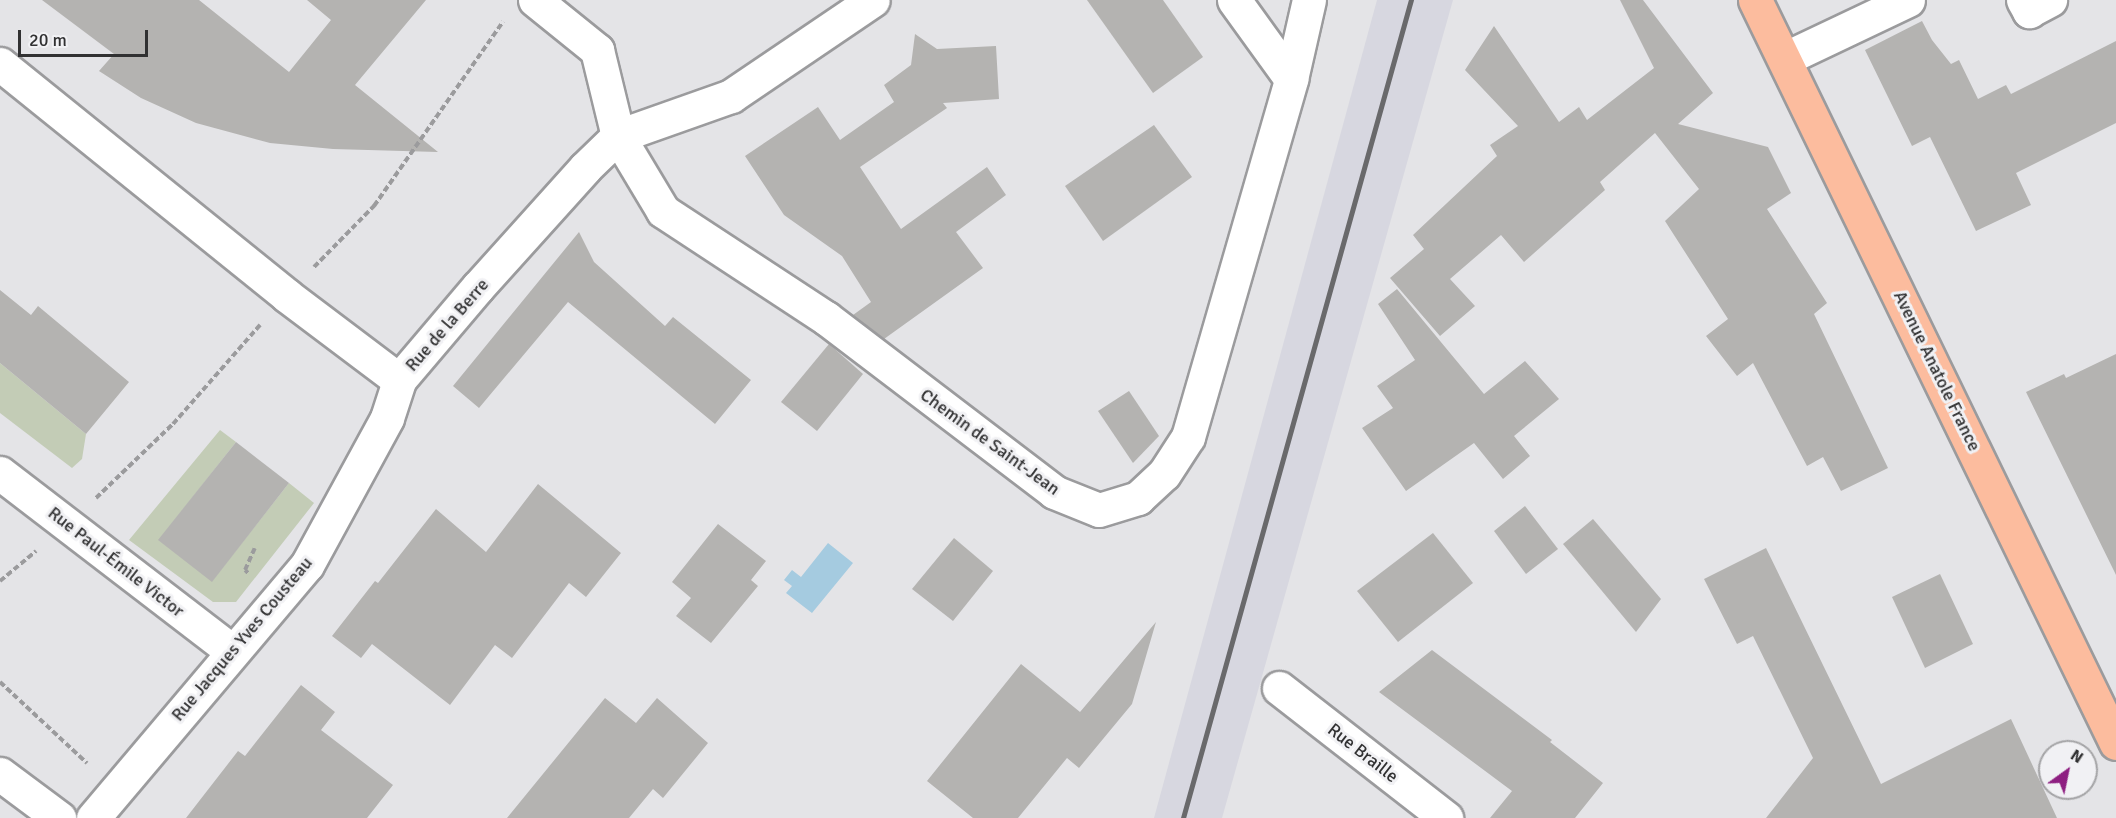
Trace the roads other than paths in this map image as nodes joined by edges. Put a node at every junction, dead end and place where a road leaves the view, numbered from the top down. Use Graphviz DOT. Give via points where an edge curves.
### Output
graph roads {
  1 [pos="535,0"];
  2 [pos="873,0"];
  3 [pos="1234,0"];
  4 [pos="1309,0"];
  5 [pos="1755,0"];
  6 [pos="1908,0"];
  7 [pos="2023,0"];
  8 [pos="2050,0"];
  9 [pos="1786,58"];
  10 [pos="0,64"];
  11 [pos="1291,79"];
  12 [pos="618,136"];
  13 [pos="399,380"];
  14 [pos="0,473"];
  15 [pos="232,651"];
  16 [pos="1279,688"];
  17 [pos="2116,743"];
  18 [pos="0,774"];
  19 [pos="59,818"];
  20 [pos="93,818"];
  21 [pos="1446,818"];
  1 -- 12 [label="street, Chemin de Saint-Jean" via="597,50"];
  2 -- 12 [label="street, Rue de la Berre" via="731,96"];
  3 -- 11 [label="street"];
  4 -- 11 [label="street, Chemin de Saint-Jean"];
  5 -- 9 [label="main road, Avenue Anatole France"];
  6 -- 9 [label="street"];
  7 -- 8 [label="street" via="2029,11"];
  9 -- 17 [label="main road, Avenue Anatole France"];
  10 -- 13 [label="street, Rue de la Berre" via="286,295"];
  11 -- 12 [label="street, Chemin de Saint-Jean" via="1188,437 1164,474 1138,498 1099,510 1054,492 826,318 663,211"];
  12 -- 13 [label="street, Rue de la Berre" via="585,168"];
  13 -- 15 [label="street, Rue Jacques Yves Cousteau" via="387,418 307,565"];
  14 -- 15 [label="street, Rue Paul-Émile Victor"];
  15 -- 20 [label="street, Rue Jacques Yves Cousteau"];
  16 -- 21 [label="street, Rue Braille"];
  18 -- 19 [label="street"];
}
